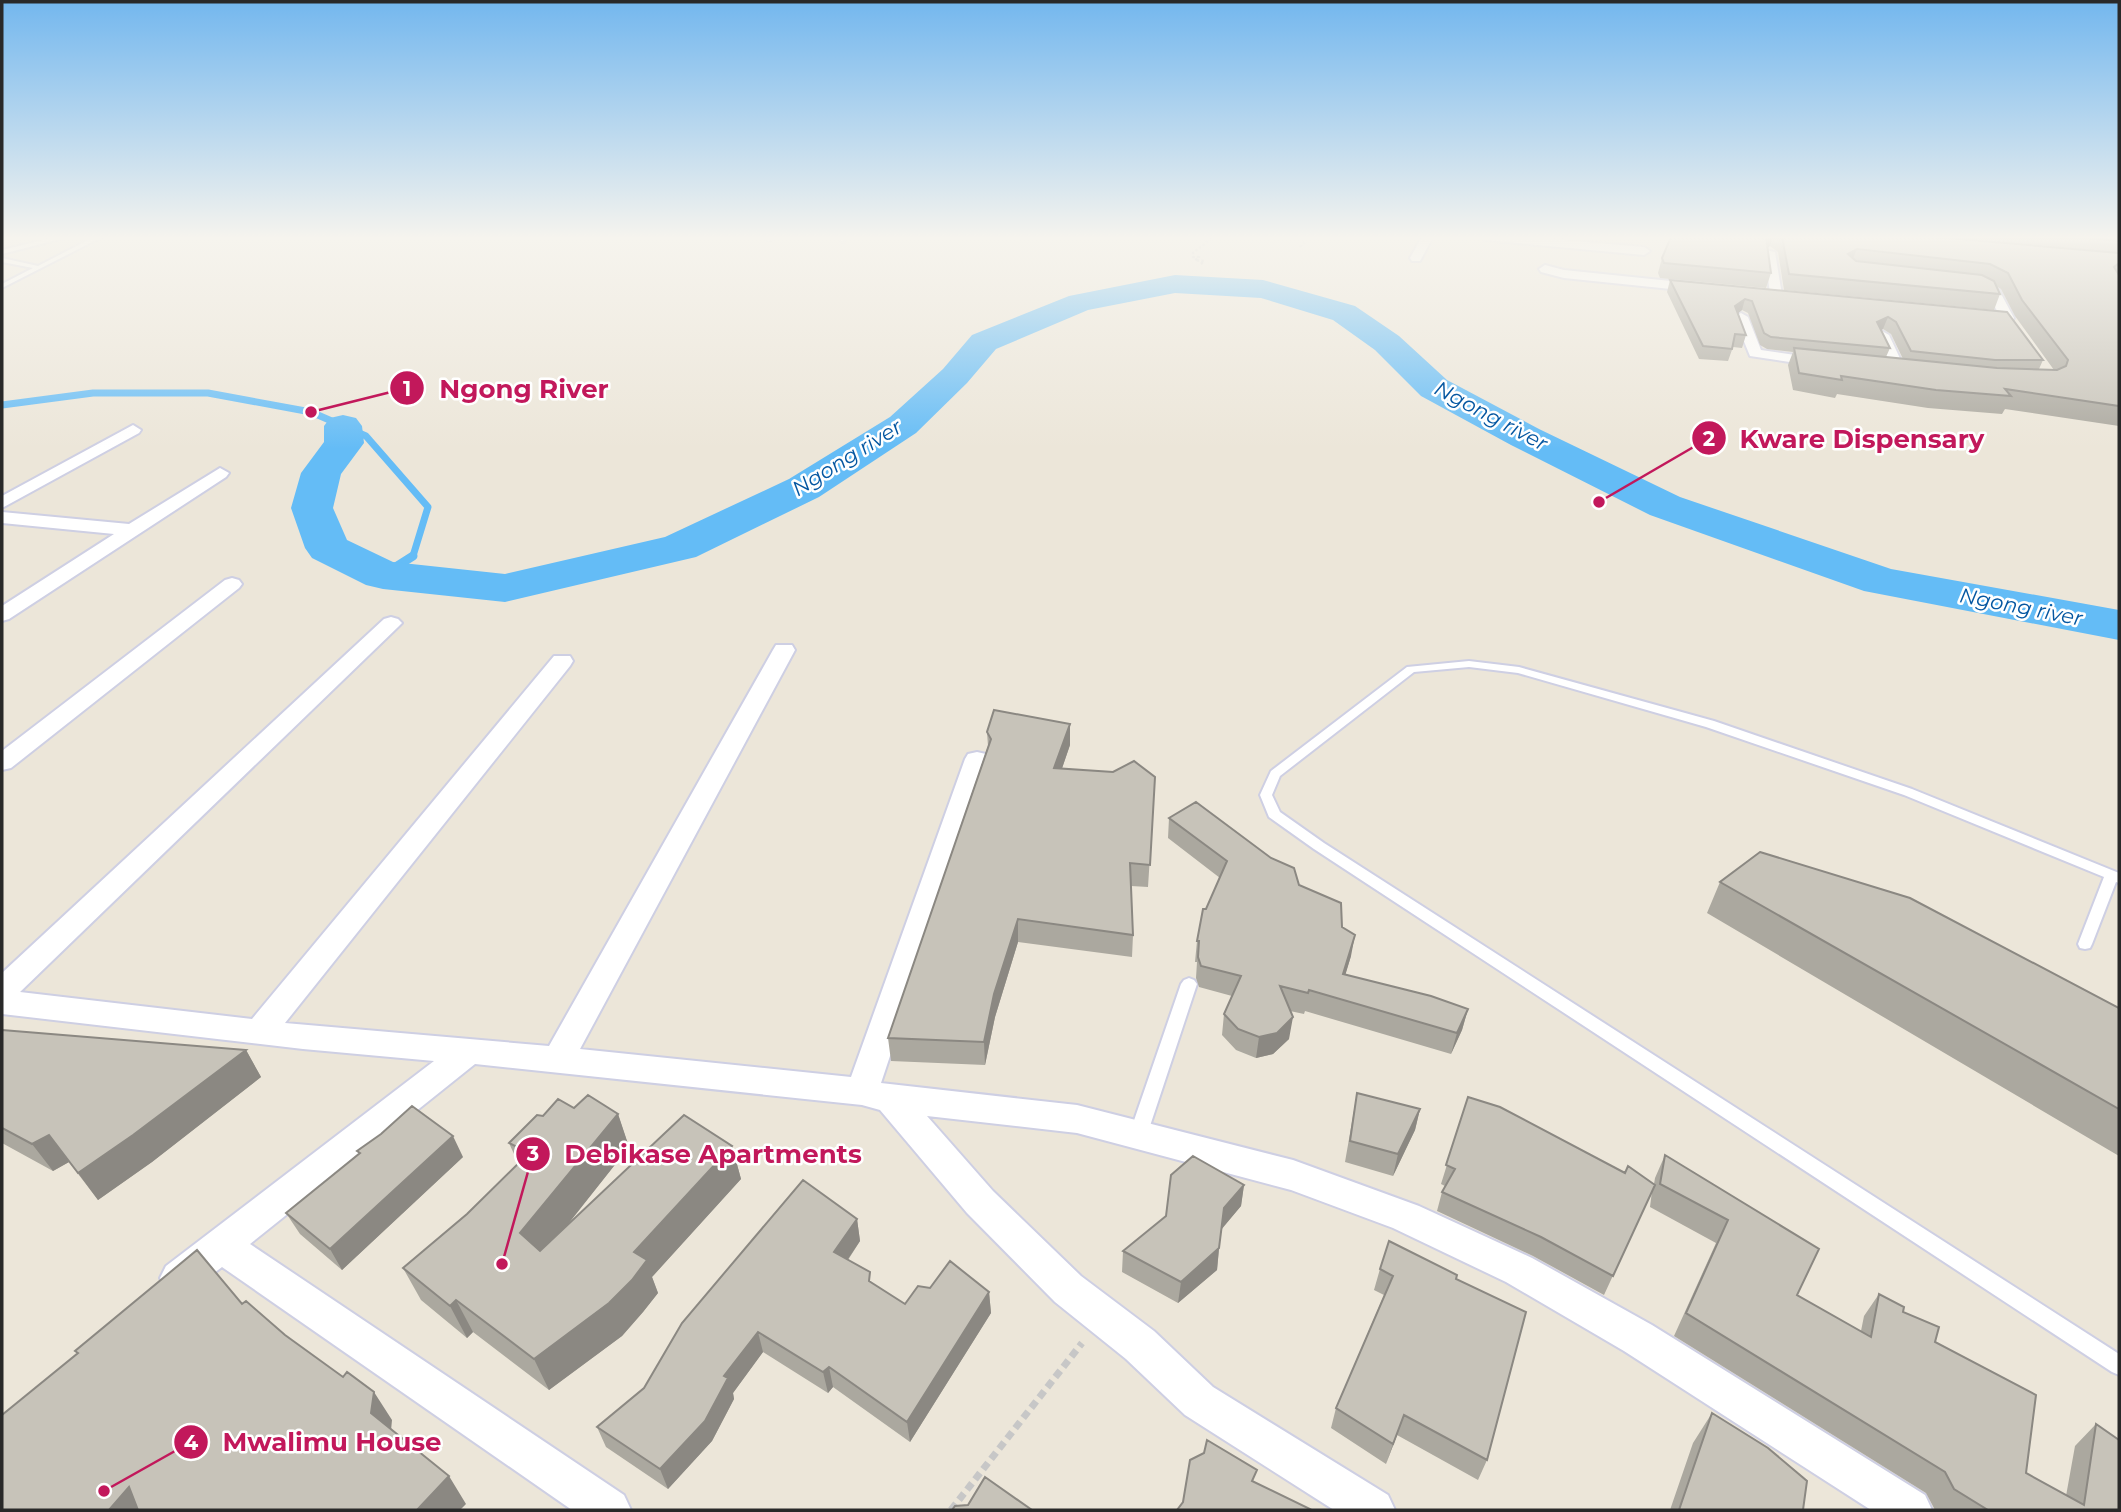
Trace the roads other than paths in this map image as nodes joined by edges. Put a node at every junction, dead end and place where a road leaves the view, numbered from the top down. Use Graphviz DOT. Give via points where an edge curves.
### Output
graph roads {
  1 [pos="2002,308"];
  2 [pos="1966,314"];
  3 [pos="1741,317"];
  4 [pos="2007,318"];
  5 [pos="2016,332"];
  6 [pos="1882,335"];
  7 [pos="1834,364"];
  8 [pos="1898,370"];
  9 [pos="133,430"];
  10 [pos="220,473"];
  11 [pos="2,503"];
  12 [pos="2,517"];
  13 [pos="132,530"];
  14 [pos="232,584"];
  15 [pos="2,615"];
  16 [pos="391,623"];
  17 [pos="784,650"];
  18 [pos="562,661"];
  19 [pos="977,760"];
  20 [pos="2,763"];
  21 [pos="2115,876"];
  22 [pos="2085,944"];
  23 [pos="1189,984"];
  24 [pos="2,991"];
  25 [pos="2,1002"];
  26 [pos="260,1031"];
  27 [pos="468,1052"];
  28 [pos="558,1059"];
  29 [pos="877,1096"];
  30 [pos="1138,1135"];
  31 [pos="221,1245"];
  32 [pos="155,1296"];
  33 [pos="2119,1365"];
  34 [pos="609,1510"];
  35 [pos="1373,1510"];
  36 [pos="1910,1510"];
  1 -- 4 [label="street"];
  2 -- 4 [label="street"];
  3 -- 7 [label="street" via="1755,354"];
  4 -- 5 [label="street"];
  6 -- 8 [label="street"];
  9 -- 11 [label="street"];
  10 -- 13 [label="street"];
  12 -- 13 [label="street"];
  13 -- 15 [label="street"];
  14 -- 20 [label="street"];
  16 -- 24 [label="street"];
  17 -- 28 [label="street"];
  18 -- 26 [label="street"];
  19 -- 29 [label="street"];
  21 -- 22 [label="lane"];
  21 -- 33 [label="lane" via="1908,792 1710,724 1519,670 1469,664 1411,669 1275,774 1266,795 1274,814 1319,846"];
  23 -- 30 [label="lane"];
  25 -- 26 [label="street"];
  26 -- 27 [label="street"];
  27 -- 28 [label="street"];
  27 -- 31 [label="street"];
  28 -- 29 [label="street"];
  29 -- 30 [label="street" via="1077,1119"];
  29 -- 35 [label="street" via="1022,1246 1199,1401"];
  30 -- 36 [label="street" via="1293,1175 1406,1217 1519,1270 1638,1338"];
  31 -- 32 [label="street"];
  31 -- 34 [label="street"];
}
